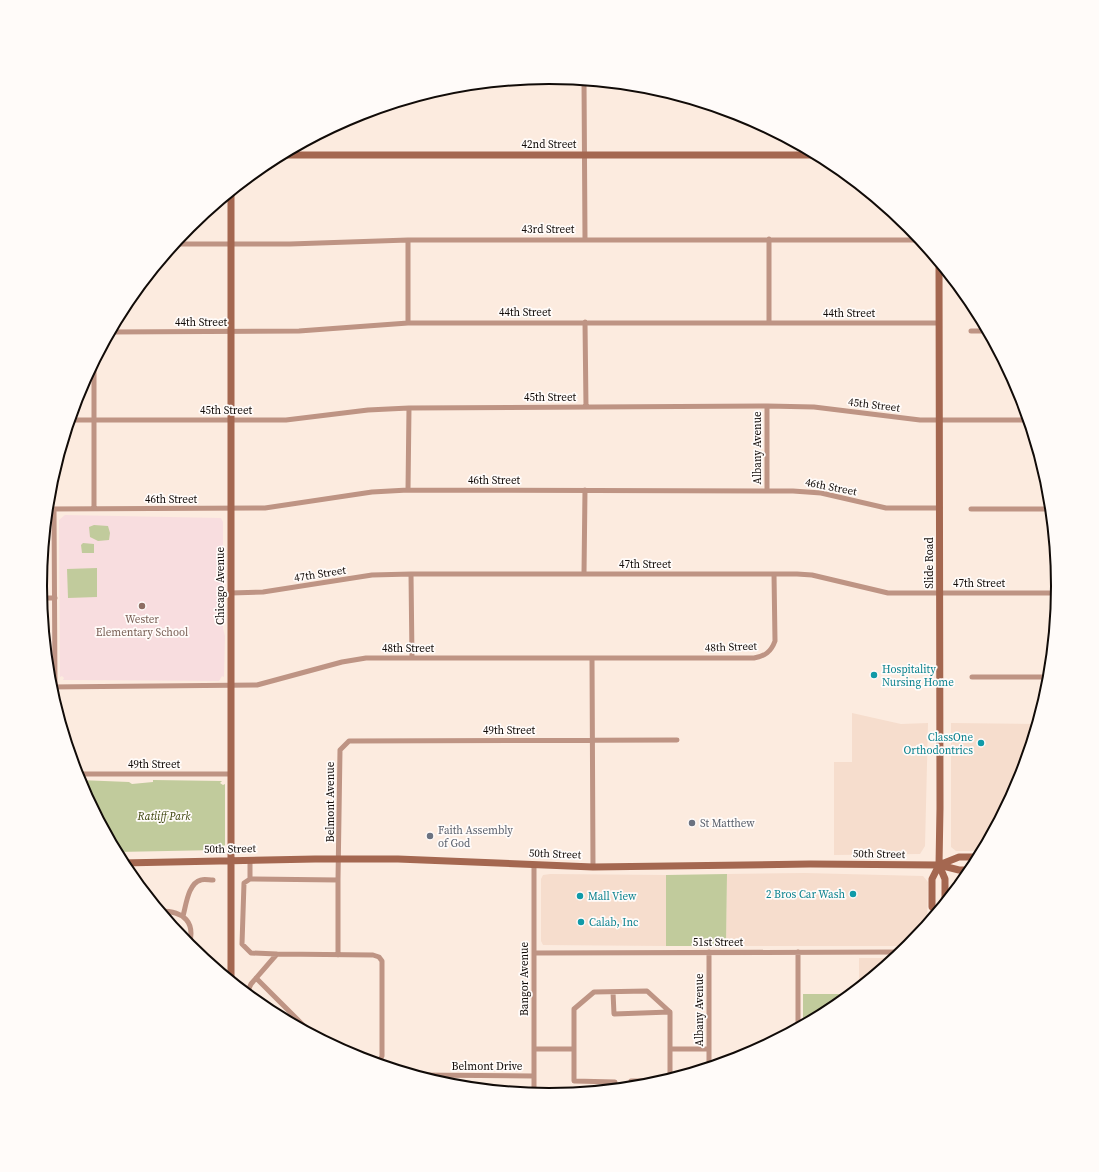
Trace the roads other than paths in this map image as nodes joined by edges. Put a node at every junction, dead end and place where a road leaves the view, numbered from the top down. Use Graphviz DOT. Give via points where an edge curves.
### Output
graph roads {
  1 [pos="584,85"];
  2 [pos="291,155"];
  3 [pos="584,155"];
  4 [pos="808,155"];
  5 [pos="231,198"];
  6 [pos="585,239"];
  7 [pos="769,239"];
  8 [pos="408,240"];
  9 [pos="913,240"];
  10 [pos="182,244"];
  11 [pos="231,244"];
  12 [pos="939,269"];
  13 [pos="585,322"];
  14 [pos="769,322"];
  15 [pos="408,323"];
  16 [pos="939,323"];
  17 [pos="971,331"];
  18 [pos="982,331"];
  19 [pos="116,332"];
  20 [pos="231,332"];
  21 [pos="94,375"];
  22 [pos="586,406"];
  23 [pos="767,406"];
  24 [pos="409,408"];
  25 [pos="75,420"];
  26 [pos="94,420"];
  27 [pos="231,420"];
  28 [pos="940,420"];
  29 [pos="1024,420"];
  30 [pos="408,490"];
  31 [pos="585,490"];
  32 [pos="767,490"];
  33 [pos="940,508"];
  34 [pos="54,509"];
  35 [pos="94,509"];
  36 [pos="231,509"];
  37 [pos="971,509"];
  38 [pos="1046,509"];
  39 [pos="411,574"];
  40 [pos="584,574"];
  41 [pos="774,574"];
  42 [pos="231,593"];
  43 [pos="940,593"];
  44 [pos="1052,593"];
  45 [pos="47,598"];
  46 [pos="55,598"];
  47 [pos="412,658"];
  48 [pos="592,658"];
  49 [pos="53,662"];
  50 [pos="972,677"];
  51 [pos="1043,677"];
  52 [pos="231,686"];
  53 [pos="58,687"];
  54 [pos="592,740"];
  55 [pos="677,740"];
  56 [pos="343,746"];
  57 [pos="84,774"];
  58 [pos="231,774"];
  59 [pos="973,856"];
  60 [pos="339,859"];
  61 [pos="231,860"];
  62 [pos="250,860"];
  63 [pos="131,863"];
  64 [pos="534,865"];
  65 [pos="939,865"];
  66 [pos="593,867"];
  67 [pos="963,870"];
  68 [pos="250,879"];
  69 [pos="213,880"];
  70 [pos="338,880"];
  71 [pos="945,896"];
  72 [pos="934,909"];
  73 [pos="167,911"];
  74 [pos="183,916"];
  75 [pos="191,938"];
  76 [pos="534,952"];
  77 [pos="709,952"];
  78 [pos="798,952"];
  79 [pos="894,952"];
  80 [pos="277,954"];
  81 [pos="338,955"];
  82 [pos="231,974"];
  83 [pos="256,978"];
  84 [pos="249,989"];
  85 [pos="613,992"];
  86 [pos="670,1012"];
  87 [pos="302,1023"];
  88 [pos="798,1023"];
  89 [pos="534,1049"];
  90 [pos="574,1049"];
  91 [pos="670,1049"];
  92 [pos="709,1049"];
  93 [pos="380,1059"];
  94 [pos="709,1063"];
  95 [pos="670,1074"];
  96 [pos="436,1075"];
  97 [pos="534,1076"];
  98 [pos="631,1081"];
  99 [pos="634,1081"];
  100 [pos="615,1082"];
  101 [pos="534,1088"];
  1 -- 3 [label="street"];
  2 -- 3 [label="main road, 42nd Street"];
  3 -- 4 [label="main road, 42nd Street"];
  3 -- 6 [label="street"];
  5 -- 11 [label="main road, Chicago Avenue"];
  6 -- 7 [label="street, 43rd Street"];
  6 -- 8 [label="street, 43rd Street"];
  7 -- 9 [label="street, 43rd Street"];
  7 -- 14 [label="street"];
  8 -- 11 [label="street, 43rd Street"];
  8 -- 15 [label="street"];
  10 -- 11 [label="street, 43rd Street"];
  11 -- 20 [label="main road, Chicago Avenue"];
  12 -- 16 [label="main road, Slide Road"];
  13 -- 14 [label="street, 44th Street"];
  13 -- 15 [label="street, 44th Street"];
  13 -- 22 [label="street"];
  14 -- 16 [label="street, 44th Street"];
  15 -- 20 [label="street, 44th Street" via="299,332"];
  16 -- 28 [label="main road, Slide Road"];
  17 -- 18 [label="street"];
  19 -- 20 [label="street, 44th Street"];
  20 -- 27 [label="main road, Chicago Avenue"];
  21 -- 26 [label="street"];
  22 -- 23 [label="street, 45th Street"];
  22 -- 24 [label="street, 45th Street"];
  23 -- 28 [label="street, 45th Street" via="814,407 905,419"];
  23 -- 32 [label="street, Albany Avenue"];
  24 -- 27 [label="street, 45th Street" via="286,420"];
  24 -- 30 [label="street"];
  25 -- 26 [label="street, 45th Street"];
  26 -- 27 [label="street, 45th Street"];
  26 -- 35 [label="street"];
  27 -- 36 [label="main road, Chicago Avenue"];
  28 -- 29 [label="street, 45th Street"];
  28 -- 33 [label="main road, Slide Road"];
  30 -- 31 [label="street, 46th Street"];
  30 -- 36 [label="street, 46th Street" via="372,492 265,508"];
  31 -- 32 [label="street, 46th Street"];
  31 -- 40 [label="street"];
  32 -- 33 [label="street, 46th Street" via="809,491 886,508"];
  33 -- 43 [label="main road, Slide Road"];
  34 -- 35 [label="street, 46th Street"];
  34 -- 46 [label="street"];
  35 -- 36 [label="street, 46th Street"];
  36 -- 42 [label="main road, Chicago Avenue"];
  37 -- 38 [label="street"];
  39 -- 40 [label="street, 47th Street"];
  39 -- 42 [label="street, 47th Street" via="372,575 263,592"];
  39 -- 47 [label="street"];
  40 -- 41 [label="street, 47th Street"];
  41 -- 43 [label="street, 47th Street" via="812,575 888,593"];
  41 -- 48 [label="street, 48th Street" via="775,641 768,653 754,658"];
  42 -- 52 [label="main road, Chicago Avenue"];
  43 -- 44 [label="street, 47th Street"];
  43 -- 65 [label="main road, Slide Road"];
  45 -- 46 [label="street"];
  46 -- 49 [label="street"];
  47 -- 48 [label="street, 48th Street"];
  47 -- 52 [label="street, 48th Street" via="354,659 257,685"];
  48 -- 54 [label="street"];
  50 -- 51 [label="street"];
  52 -- 53 [label="street, 48th Street"];
  52 -- 58 [label="main road, Chicago Avenue"];
  54 -- 55 [label="street, 49th Street"];
  54 -- 56 [label="street, 49th Street" via="354,740"];
  54 -- 66 [label="street"];
  56 -- 60 [label="street, Belmont Avenue" via="340,750"];
  57 -- 58 [label="street, 49th Street"];
  58 -- 61 [label="main road, Chicago Avenue"];
  59 -- 65 [label="main road, 50th Street" via="959,857"];
  60 -- 62 [label="main road, 50th Street"];
  60 -- 64 [label="main road, 50th Street"];
  60 -- 70 [label="street, Belmont Avenue"];
  61 -- 62 [label="main road, 50th Street"];
  61 -- 63 [label="main road, 50th Street"];
  61 -- 82 [label="main road, Chicago Avenue"];
  62 -- 68 [label="street"];
  64 -- 66 [label="main road, 50th Street"];
  64 -- 76 [label="street, Bangor Avenue"];
  65 -- 66 [label="main road, 50th Street"];
  65 -- 67 [label="main road, 50th Street"];
  65 -- 71 [label="main road, Slide Road" via="945,879"];
  65 -- 72 [label="main road, Slide Road" via="932,879"];
  68 -- 70 [label="street"];
  68 -- 80 [label="street" via="244,883 242,944 251,953"];
  69 -- 74 [label="street" via="200,880 195,883"];
  70 -- 81 [label="street, Belmont Avenue"];
  73 -- 74 [label="street"];
  74 -- 75 [label="street" via="189,926"];
  76 -- 77 [label="street, 51st Street"];
  76 -- 89 [label="street, Bangor Avenue"];
  77 -- 78 [label="street, 51st Street"];
  77 -- 92 [label="street, Albany Avenue"];
  78 -- 79 [label="street, 51st Street"];
  78 -- 88 [label="street"];
  80 -- 81 [label="street"];
  80 -- 83 [label="street"];
  81 -- 93 [label="street" via="373,955 382,961"];
  83 -- 84 [label="street"];
  83 -- 87 [label="street"];
  85 -- 86 [label="street" via="647,991"];
  85 -- 86 [label="street" via="614,1014"];
  85 -- 90 [label="street" via="594,992 574,1009"];
  86 -- 91 [label="street"];
  89 -- 90 [label="street"];
  89 -- 97 [label="street, Bangor Avenue"];
  90 -- 100 [label="street" via="574,1081"];
  91 -- 92 [label="street"];
  91 -- 95 [label="street"];
  92 -- 94 [label="street, Albany Avenue"];
  96 -- 97 [label="street, Belmont Drive"];
  97 -- 101 [label="street, Bangor Avenue"];
  98 -- 99 [label="street"];
}
